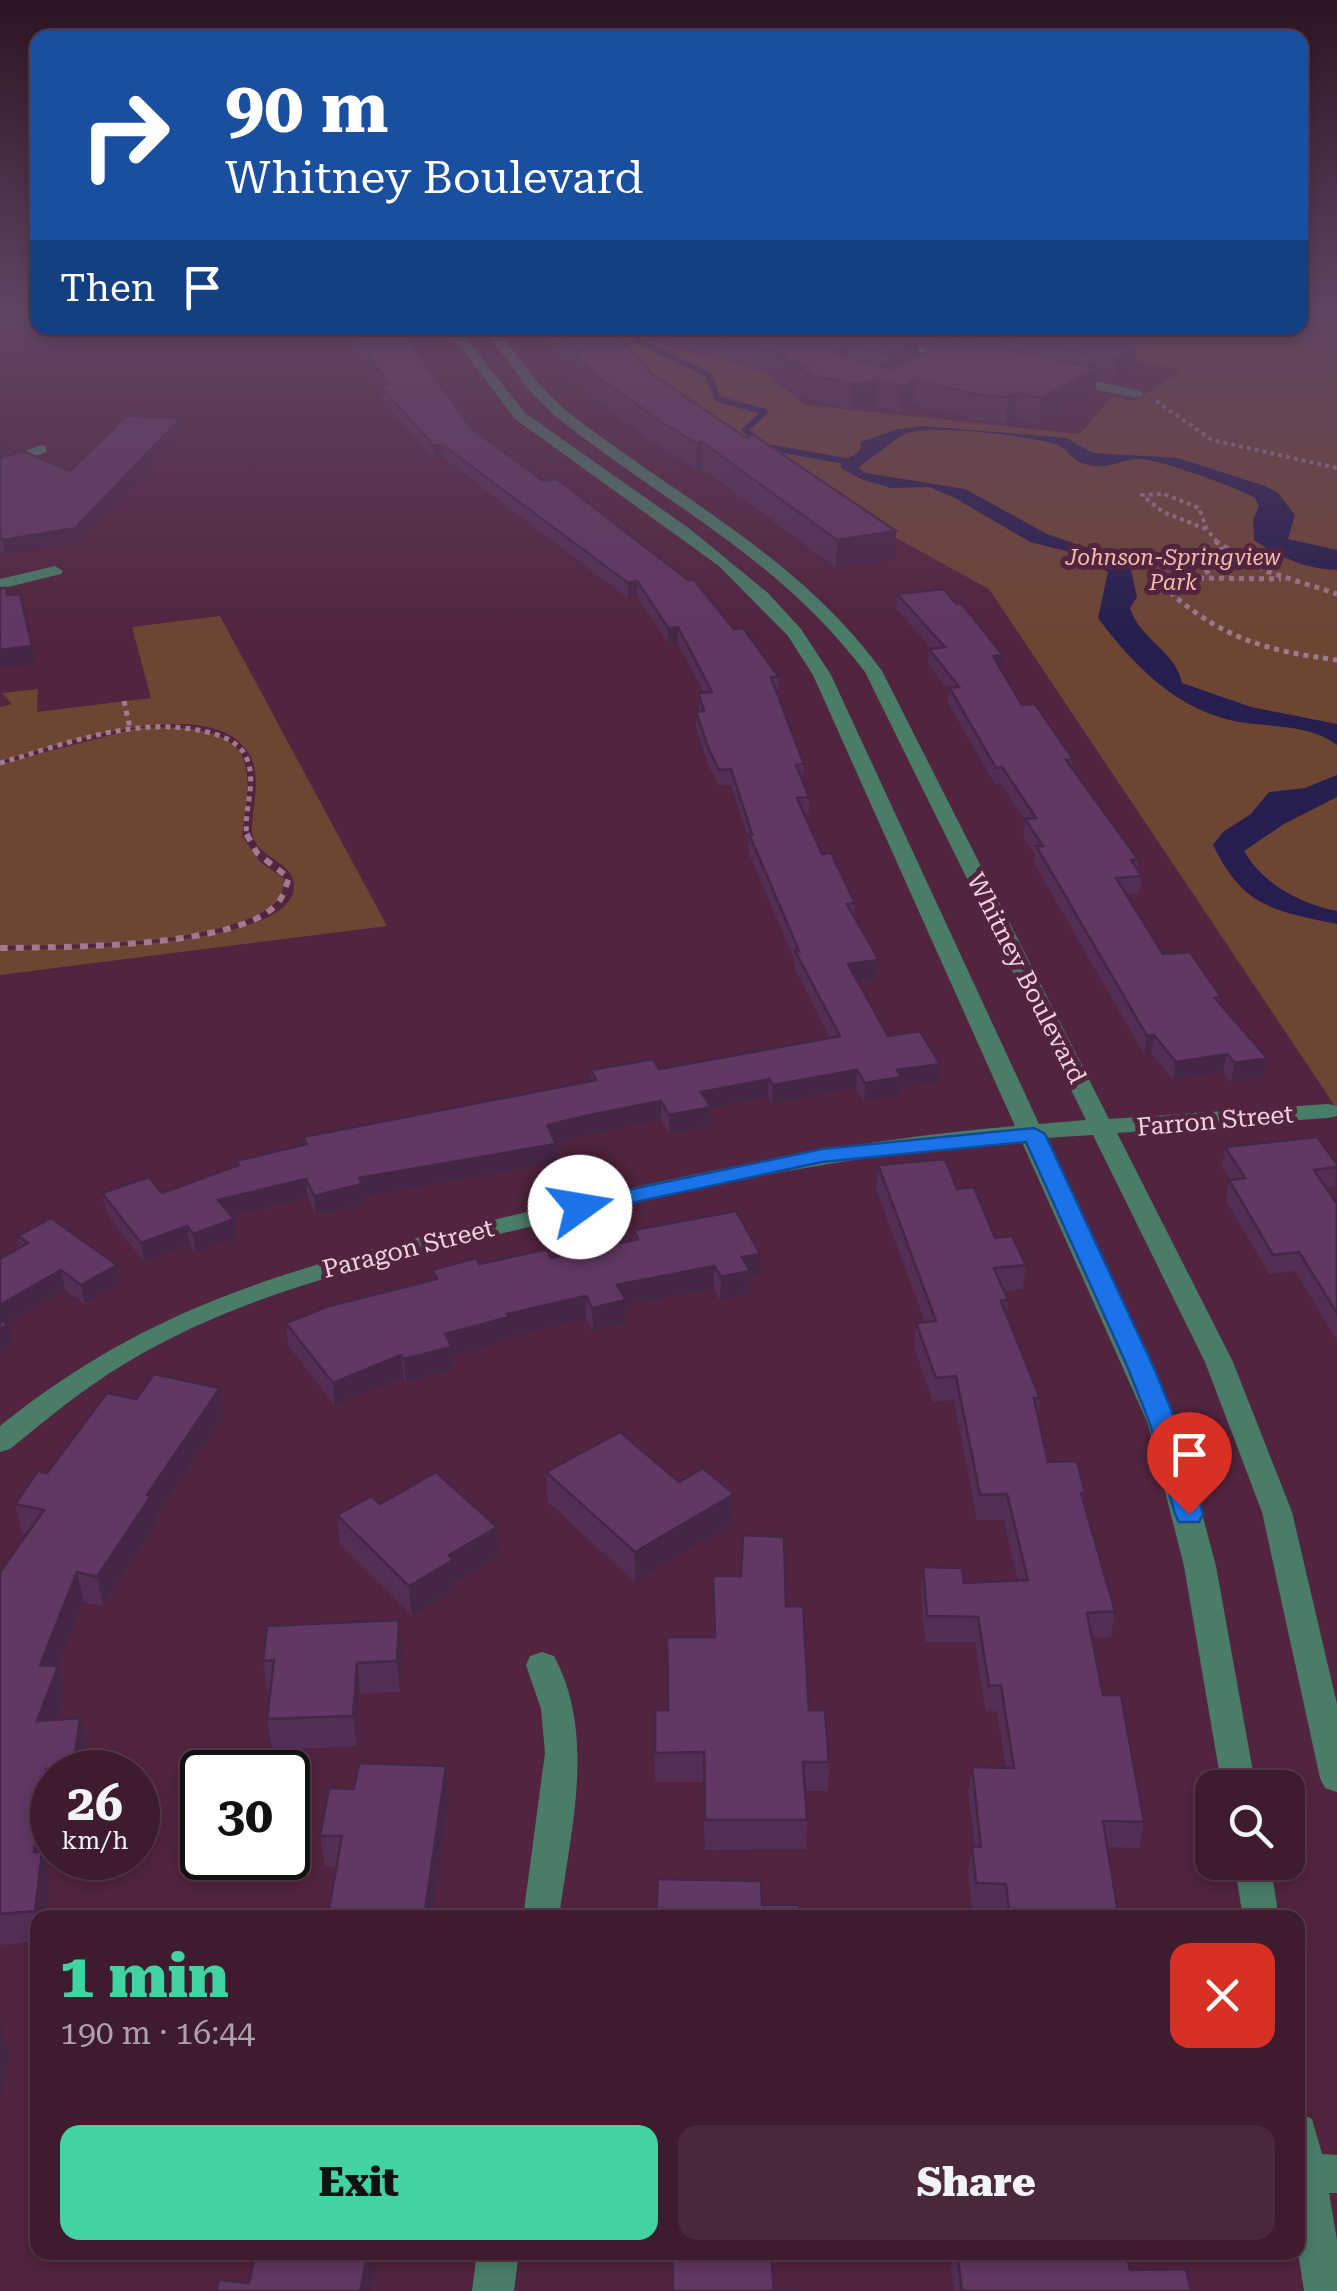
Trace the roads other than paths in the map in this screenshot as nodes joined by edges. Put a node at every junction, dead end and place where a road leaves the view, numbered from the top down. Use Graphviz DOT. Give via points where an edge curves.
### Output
graph roads {
  1 [pos="526,421"];
  2 [pos="572,421"];
  3 [pos="41,449"];
  4 [pos="0,466"];
  5 [pos="55,571"];
  6 [pos="0,584"];
  7 [pos="1328,1111"];
  8 [pos="1103,1129"];
  9 [pos="1034,1134"];
  10 [pos="0,1442"];
  11 [pos="542,1665"];
  12 [pos="1236,1770"];
  13 [pos="1337,1778"];
  14 [pos="1255,1880"];
  15 [pos="542,1910"];
  16 [pos="1260,1910"];
  17 [pos="1313,2172"];
  18 [pos="497,2260"];
  19 [pos="493,2291"];
  20 [pos="1324,2291"];
  1 -- 9 [label="street" via="724,562 802,640 836,700"];
  2 -- 8 [label="street, Whitney Boulevard" via="765,555 820,602 857,646"];
  3 -- 4 [label="street"];
  5 -- 6 [label="street"];
  7 -- 8 [label="street, Farron Street"];
  8 -- 9 [label="street, Farron Street"];
  8 -- 13 [label="street, Whitney Boulevard" via="1251,1437 1291,1564"];
  9 -- 10 [label="street, Paragon Street" via="898,1145 734,1172 270,1284 142,1340"];
  9 -- 12 [label="street" via="1141,1368 1177,1468"];
  11 -- 15 [label="street" via="558,1709 562,1753"];
  14 -- 16 [label="street"];
  17 -- 20 [label="street"];
  18 -- 19 [label="street"];
}
